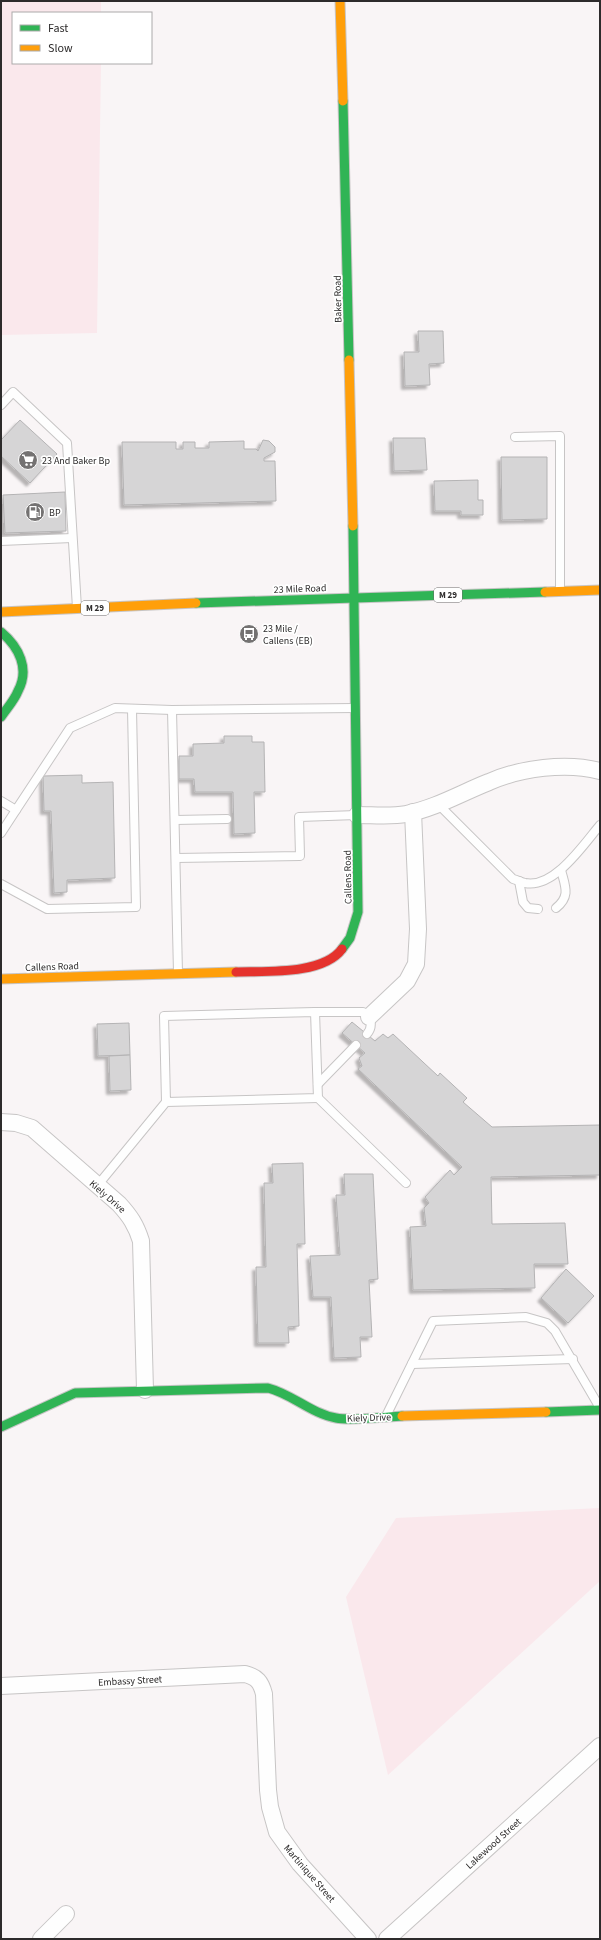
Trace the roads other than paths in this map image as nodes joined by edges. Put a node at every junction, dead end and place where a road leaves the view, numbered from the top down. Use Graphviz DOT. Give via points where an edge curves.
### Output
graph roads {
  1 [pos="340,1"];
  2 [pos="1,405"];
  3 [pos="515,437"];
  4 [pos="72,538"];
  5 [pos="1,541"];
  6 [pos="600,590"];
  7 [pos="560,592"];
  8 [pos="355,597"];
  9 [pos="77,609"];
  10 [pos="1,612"];
  11 [pos="1,632"];
  12 [pos="356,708"];
  13 [pos="132,709"];
  14 [pos="172,710"];
  15 [pos="1,717"];
  16 [pos="600,771"];
  17 [pos="1,801"];
  18 [pos="438,804"];
  19 [pos="16,810"];
  20 [pos="413,812"];
  21 [pos="358,815"];
  22 [pos="227,819"];
  23 [pos="175,820"];
  24 [pos="600,825"];
  25 [pos="1,833"];
  26 [pos="176,858"];
  27 [pos="561,870"];
  28 [pos="519,881"];
  29 [pos="1,884"];
  30 [pos="556,908"];
  31 [pos="538,909"];
  32 [pos="178,973"];
  33 [pos="1,979"];
  34 [pos="315,1012"];
  35 [pos="369,1017"];
  36 [pos="367,1034"];
  37 [pos="356,1045"];
  38 [pos="318,1084"];
  39 [pos="318,1098"];
  40 [pos="166,1102"];
  41 [pos="1,1122"];
  42 [pos="406,1183"];
  43 [pos="97,1186"];
  44 [pos="573,1359"];
  45 [pos="412,1364"];
  46 [pos="145,1390"];
  47 [pos="600,1409"];
  48 [pos="386,1416"];
  49 [pos="1,1427"];
  50 [pos="258,1680"];
  51 [pos="1,1686"];
  52 [pos="600,1746"];
  53 [pos="66,1914"];
  54 [pos="41,1939"];
  55 [pos="368,1939"];
  56 [pos="387,1939"];
  1 -- 8 [label="street, Baker Road"];
  2 -- 4 [label="lane" via="13,392 67,443"];
  3 -- 7 [label="lane" via="560,436"];
  4 -- 5 [label="lane"];
  4 -- 9 [label="lane"];
  6 -- 7 [label="street, 23 Mile Road / M 29"];
  7 -- 8 [label="street, 23 Mile Road / M 29"];
  8 -- 9 [label="street, 23 Mile Road / M 29"];
  8 -- 12 [label="street, Callens Road"];
  9 -- 10 [label="street, 23 Mile Road / M 29"];
  11 -- 15 [label="street" via="14,644 24,669 21,687"];
  12 -- 14 [label="lane"];
  12 -- 21 [label="street, Callens Road"];
  13 -- 14 [label="lane"];
  13 -- 19 [label="lane" via="115,708 70,728"];
  13 -- 29 [label="lane" via="136,907 47,909"];
  14 -- 23 [label="lane"];
  16 -- 18 [label="street" via="588,768 547,768 516,773 490,781"];
  17 -- 19 [label="lane"];
  18 -- 20 [label="street"];
  18 -- 28 [label="lane" via="513,879"];
  19 -- 25 [label="lane"];
  20 -- 21 [label="street"];
  20 -- 35 [label="street" via="418,929 416,964 407,981"];
  21 -- 26 [label="lane" via="299,817 300,856"];
  21 -- 32 [label="street, Callens Road" via="358,912 350,938 337,956 300,970"];
  22 -- 23 [label="lane"];
  23 -- 26 [label="lane"];
  24 -- 27 [label="lane"];
  26 -- 32 [label="lane"];
  27 -- 28 [label="lane" via="538,882"];
  27 -- 30 [label="lane" via="566,892 563,902"];
  28 -- 31 [label="lane" via="522,902 528,908"];
  32 -- 33 [label="street, Callens Road"];
  34 -- 35 [label="lane" via="363,1012"];
  34 -- 38 [label="lane"];
  34 -- 40 [label="lane" via="164,1016"];
  35 -- 36 [label="lane" via="371,1027"];
  37 -- 38 [label="lane"];
  38 -- 39 [label="lane"];
  39 -- 40 [label="lane"];
  39 -- 42 [label="lane"];
  40 -- 43 [label="lane"];
  41 -- 43 [label="street, Kiely Drive" via="32,1128"];
  43 -- 46 [label="street, Kiely Drive" via="130,1215 137,1226 141,1241"];
  44 -- 45 [label="lane"];
  44 -- 45 [label="lane" via="555,1331 547,1324 526,1317 433,1321"];
  44 -- 47 [label="lane"];
  45 -- 48 [label="lane"];
  46 -- 48 [label="street, Kiely Drive" via="268,1388 294,1396 323,1414 337,1418"];
  46 -- 49 [label="street, Kiely Drive" via="75,1393"];
  47 -- 48 [label="street, Kiely Drive"];
  50 -- 51 [label="street, Embassy Street" via="244,1674"];
  50 -- 55 [label="street, Martinique Street" via="264,1694 270,1807 277,1832 300,1864"];
  52 -- 56 [label="street, Lakewood Street"];
  53 -- 54 [label="street"];
}
